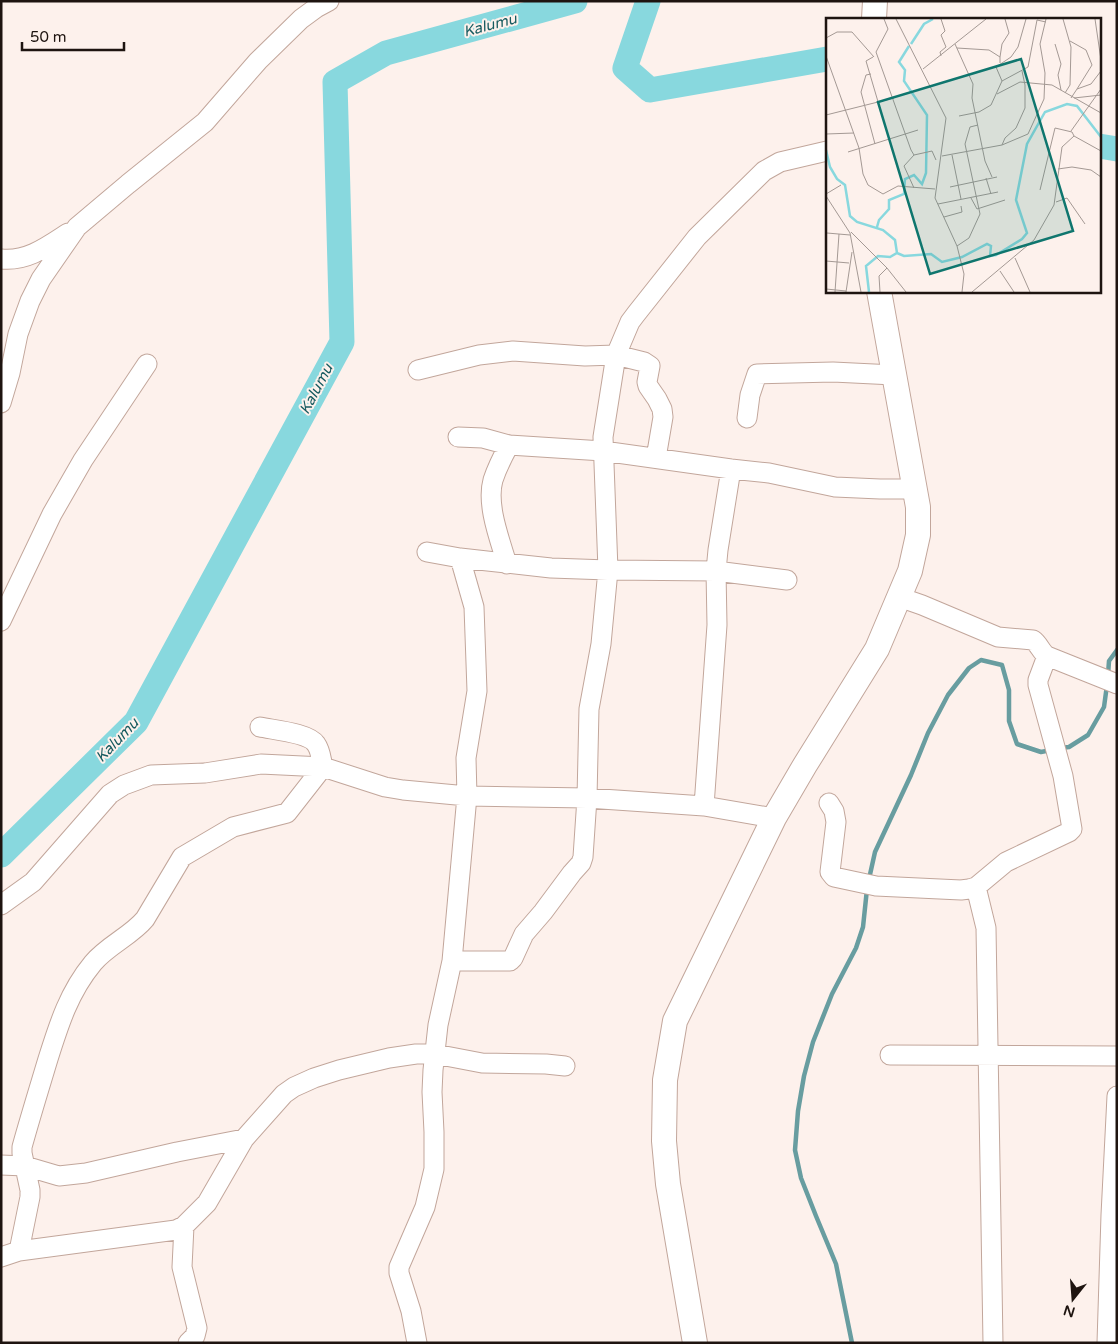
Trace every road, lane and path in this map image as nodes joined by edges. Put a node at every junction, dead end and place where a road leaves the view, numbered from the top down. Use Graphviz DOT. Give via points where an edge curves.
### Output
graph roads {
  1 [pos="329,1"];
  2 [pos="826,151"];
  3 [pos="77,227"];
  4 [pos="1,259"];
  5 [pos="879,292"];
  6 [pos="616,355"];
  7 [pos="148,364"];
  8 [pos="418,370"];
  9 [pos="894,375"];
  10 [pos="1,403"];
  11 [pos="747,418"];
  12 [pos="458,438"];
  13 [pos="509,444"];
  14 [pos="603,451"];
  15 [pos="656,458"];
  16 [pos="731,470"];
  17 [pos="914,489"];
  18 [pos="427,552"];
  19 [pos="460,558"];
  20 [pos="507,564"];
  21 [pos="608,570"];
  22 [pos="716,571"];
  23 [pos="787,580"];
  24 [pos="899,597"];
  25 [pos="1,621"];
  26 [pos="1048,656"];
  27 [pos="1110,681"];
  28 [pos="260,727"];
  29 [pos="323,767"];
  30 [pos="467,796"];
  31 [pos="587,798"];
  32 [pos="829,803"];
  33 [pos="704,806"];
  34 [pos="774,818"];
  35 [pos="976,887"];
  36 [pos="1,906"];
  37 [pos="452,960"];
  38 [pos="435,1054"];
  39 [pos="890,1055"];
  40 [pos="988,1055"];
  41 [pos="1117,1056"];
  42 [pos="565,1066"];
  43 [pos="1117,1096"];
  44 [pos="244,1139"];
  45 [pos="1,1165"];
  46 [pos="25,1166"];
  47 [pos="184,1226"];
  48 [pos="19,1251"];
  49 [pos="1,1257"];
  50 [pos="188,1343"];
  51 [pos="417,1343"];
  52 [pos="695,1343"];
  53 [pos="994,1343"];
  54 [pos="1107,1343"];
  1 -- 3 [label="street" via="301,19 206,122"];
  2 -- 6 [label="street" via="780,162 764,171 696,237 630,322"];
  3 -- 4 [label="street" via="41,251"];
  3 -- 10 [label="street" via="41,279 30,301 18,334"];
  5 -- 9 [label="main road"];
  6 -- 8 [label="street" via="513,351 479,355"];
  6 -- 14 [label="street"];
  6 -- 15 [label="street" via="650,366 648,386 662,409 663,417"];
  7 -- 25 [label="street" via="56,506"];
  9 -- 11 [label="street" via="833,372 757,374"];
  9 -- 17 [label="main road"];
  12 -- 13 [label="street" via="483,438"];
  13 -- 14 [label="street"];
  13 -- 20 [label="street" via="493,480 491,496"];
  14 -- 15 [label="street"];
  14 -- 21 [label="street"];
  15 -- 16 [label="street"];
  16 -- 17 [label="street" via="769,473 836,487"];
  16 -- 22 [label="street"];
  17 -- 24 [label="main road" via="918,535 910,571"];
  18 -- 19 [label="street"];
  19 -- 20 [label="street"];
  19 -- 30 [label="street" via="474,607 477,691 466,758"];
  20 -- 21 [label="street"];
  21 -- 22 [label="street"];
  21 -- 31 [label="street" via="602,634 589,709"];
  22 -- 23 [label="street"];
  22 -- 33 [label="street" via="717,625"];
  24 -- 26 [label="street" via="998,638 1036,641"];
  24 -- 34 [label="main road" via="877,650"];
  26 -- 27 [label="street"];
  26 -- 35 [label="street" via="1038,685 1066,789 1071,831 1006,862"];
  28 -- 29 [label="street" via="311,739 318,748"];
  29 -- 30 [label="street" via="394,789"];
  29 -- 36 [label="street" via="261,764 205,773 151,774 124,785 110,794 33,882"];
  29 -- 46 [label="street" via="287,813 233,827 182,857 145,919 93,964 62,1015 22,1147"];
  30 -- 31 [label="street"];
  30 -- 37 [label="street"];
  31 -- 33 [label="street"];
  31 -- 37 [label="street" via="581,864 524,934 513,958 506,962"];
  32 -- 35 [label="street" via="836,822 830,872 834,877 870,885 961,890"];
  33 -- 34 [label="street"];
  34 -- 52 [label="main road" via="675,1021 665,1080 664,1141 668,1184"];
  35 -- 40 [label="street" via="986,928"];
  37 -- 38 [label="street"];
  38 -- 42 [label="street" via="482,1063"];
  38 -- 44 [label="street" via="389,1058 314,1078 284,1094"];
  38 -- 51 [label="street" via="432,1092 434,1169 425,1207 399,1267"];
  39 -- 40 [label="street"];
  40 -- 41 [label="street"];
  40 -- 53 [label="street"];
  43 -- 54 [label="street"];
  44 -- 46 [label="street" via="86,1173 59,1176"];
  44 -- 47 [label="street" via="207,1203"];
  45 -- 46 [label="street"];
  46 -- 48 [label="street" via="30,1197"];
  47 -- 48 [label="street" via="176,1230"];
  47 -- 50 [label="street" via="182,1268 197,1328"];
  48 -- 49 [label="street"];
}
